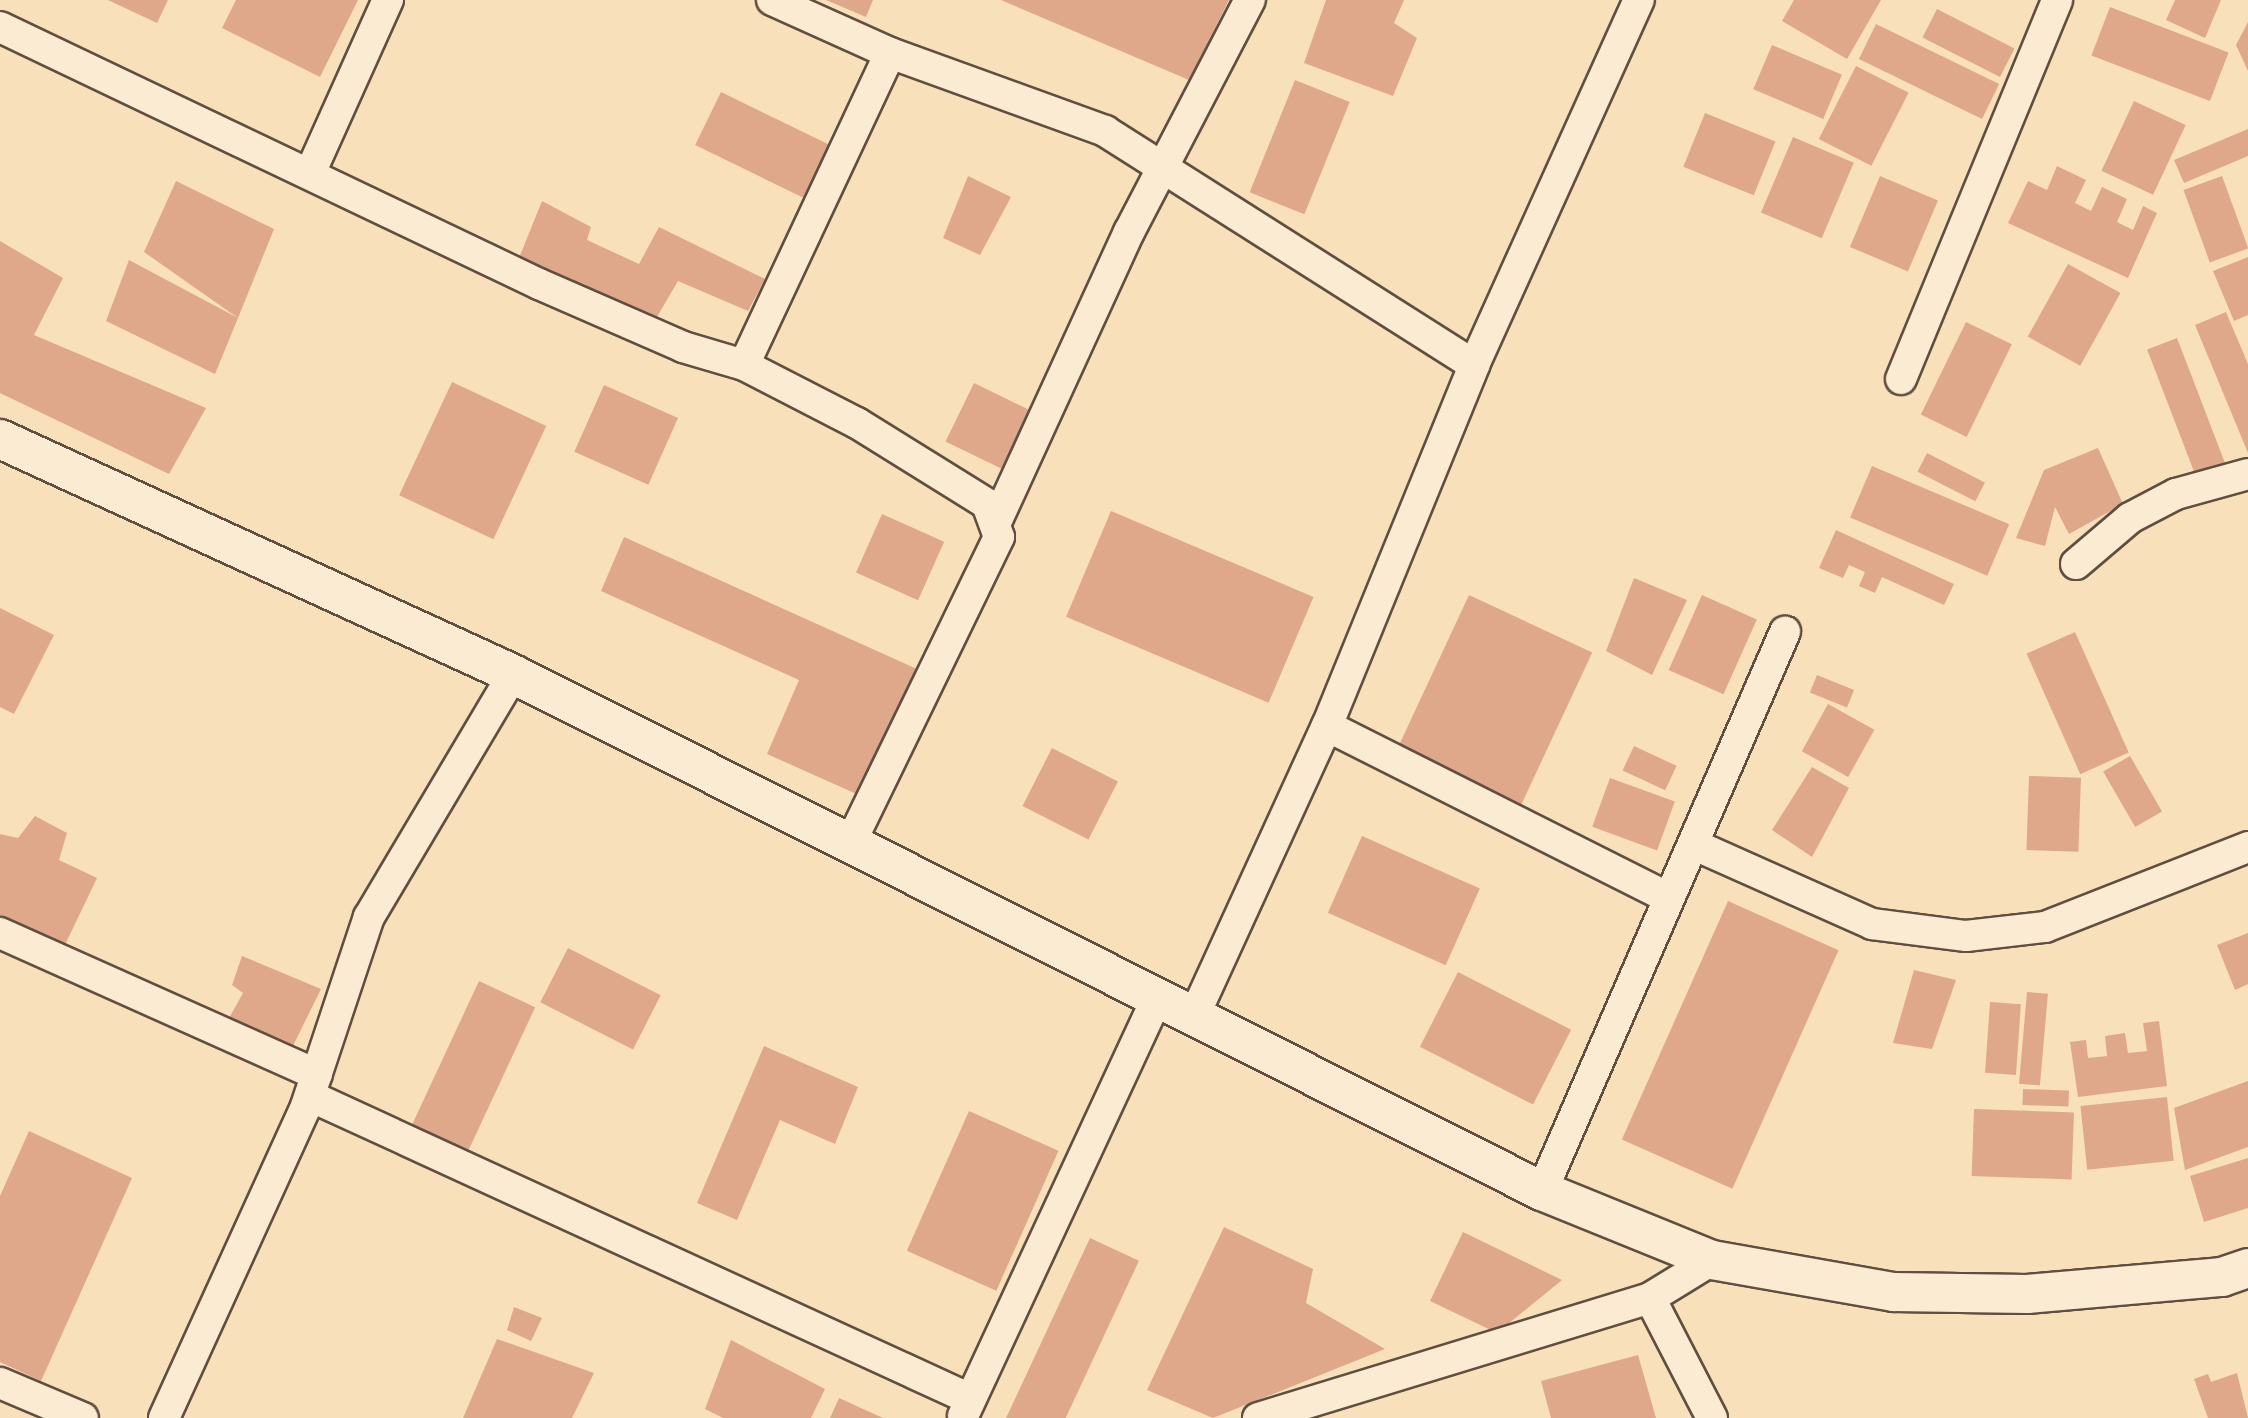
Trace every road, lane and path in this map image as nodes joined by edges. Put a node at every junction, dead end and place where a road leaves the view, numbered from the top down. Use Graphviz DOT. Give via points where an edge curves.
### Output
graph roads {
  1 [pos="388,0"];
  2 [pos="772,0"];
  3 [pos="1250,0"];
  4 [pos="1639,0"];
  5 [pos="2057,0"];
  6 [pos="0,27"];
  7 [pos="890,53"];
  8 [pos="1164,163"];
  9 [pos="312,171"];
  10 [pos="744,365"];
  11 [pos="1474,365"];
  12 [pos="1901,379"];
  13 [pos="0,439"];
  14 [pos="2248,474"];
  15 [pos="997,520"];
  16 [pos="2076,564"];
  17 [pos="1785,632"];
  18 [pos="513,674"];
  19 [pos="1327,726"];
  20 [pos="852,840"];
  21 [pos="1698,846"];
  22 [pos="2248,847"];
  23 [pos="1665,896"];
  24 [pos="0,933"];
  25 [pos="1156,1000"];
  26 [pos="1194,1016"];
  27 [pos="313,1086"];
  28 [pos="1542,1191"];
  29 [pos="1712,1260"];
  30 [pos="2248,1268"];
  31 [pos="1650,1298"];
  32 [pos="0,1383"];
  33 [pos="966,1408"];
  34 [pos="83,1418"];
  35 [pos="164,1418"];
  36 [pos="1258,1418"];
  37 [pos="1712,1418"];
  1 -- 9 [label="street"];
  2 -- 7 [label="street"];
  3 -- 8 [label="street"];
  4 -- 11 [label="street"];
  5 -- 12 [label="street"];
  6 -- 9 [label="street"];
  7 -- 8 [label="street" via="1105,131"];
  7 -- 10 [label="street"];
  8 -- 11 [label="street"];
  8 -- 15 [label="street"];
  9 -- 10 [label="street" via="539,285 683,347"];
  10 -- 15 [label="street" via="857,423 987,505"];
  11 -- 19 [label="street"];
  13 -- 18 [label="street"];
  14 -- 16 [label="street" via="2153,506"];
  15 -- 20 [label="street" via="999,537"];
  17 -- 21 [label="street"];
  18 -- 20 [label="street"];
  18 -- 27 [label="street" via="369,917"];
  19 -- 23 [label="street"];
  19 -- 26 [label="street"];
  20 -- 25 [label="street"];
  21 -- 22 [label="street" via="1872,923 1966,936 2045,927"];
  21 -- 23 [label="street"];
  23 -- 28 [label="street"];
  24 -- 27 [label="street"];
  25 -- 26 [label="street"];
  25 -- 33 [label="street"];
  26 -- 28 [label="street"];
  27 -- 33 [label="street"];
  27 -- 35 [label="street"];
  28 -- 29 [label="street"];
  29 -- 30 [label="street" via="1894,1292 2027,1294 2222,1276"];
  29 -- 31 [label="street"];
  31 -- 36 [label="street"];
  31 -- 37 [label="street"];
  32 -- 34 [label="street"];
}
